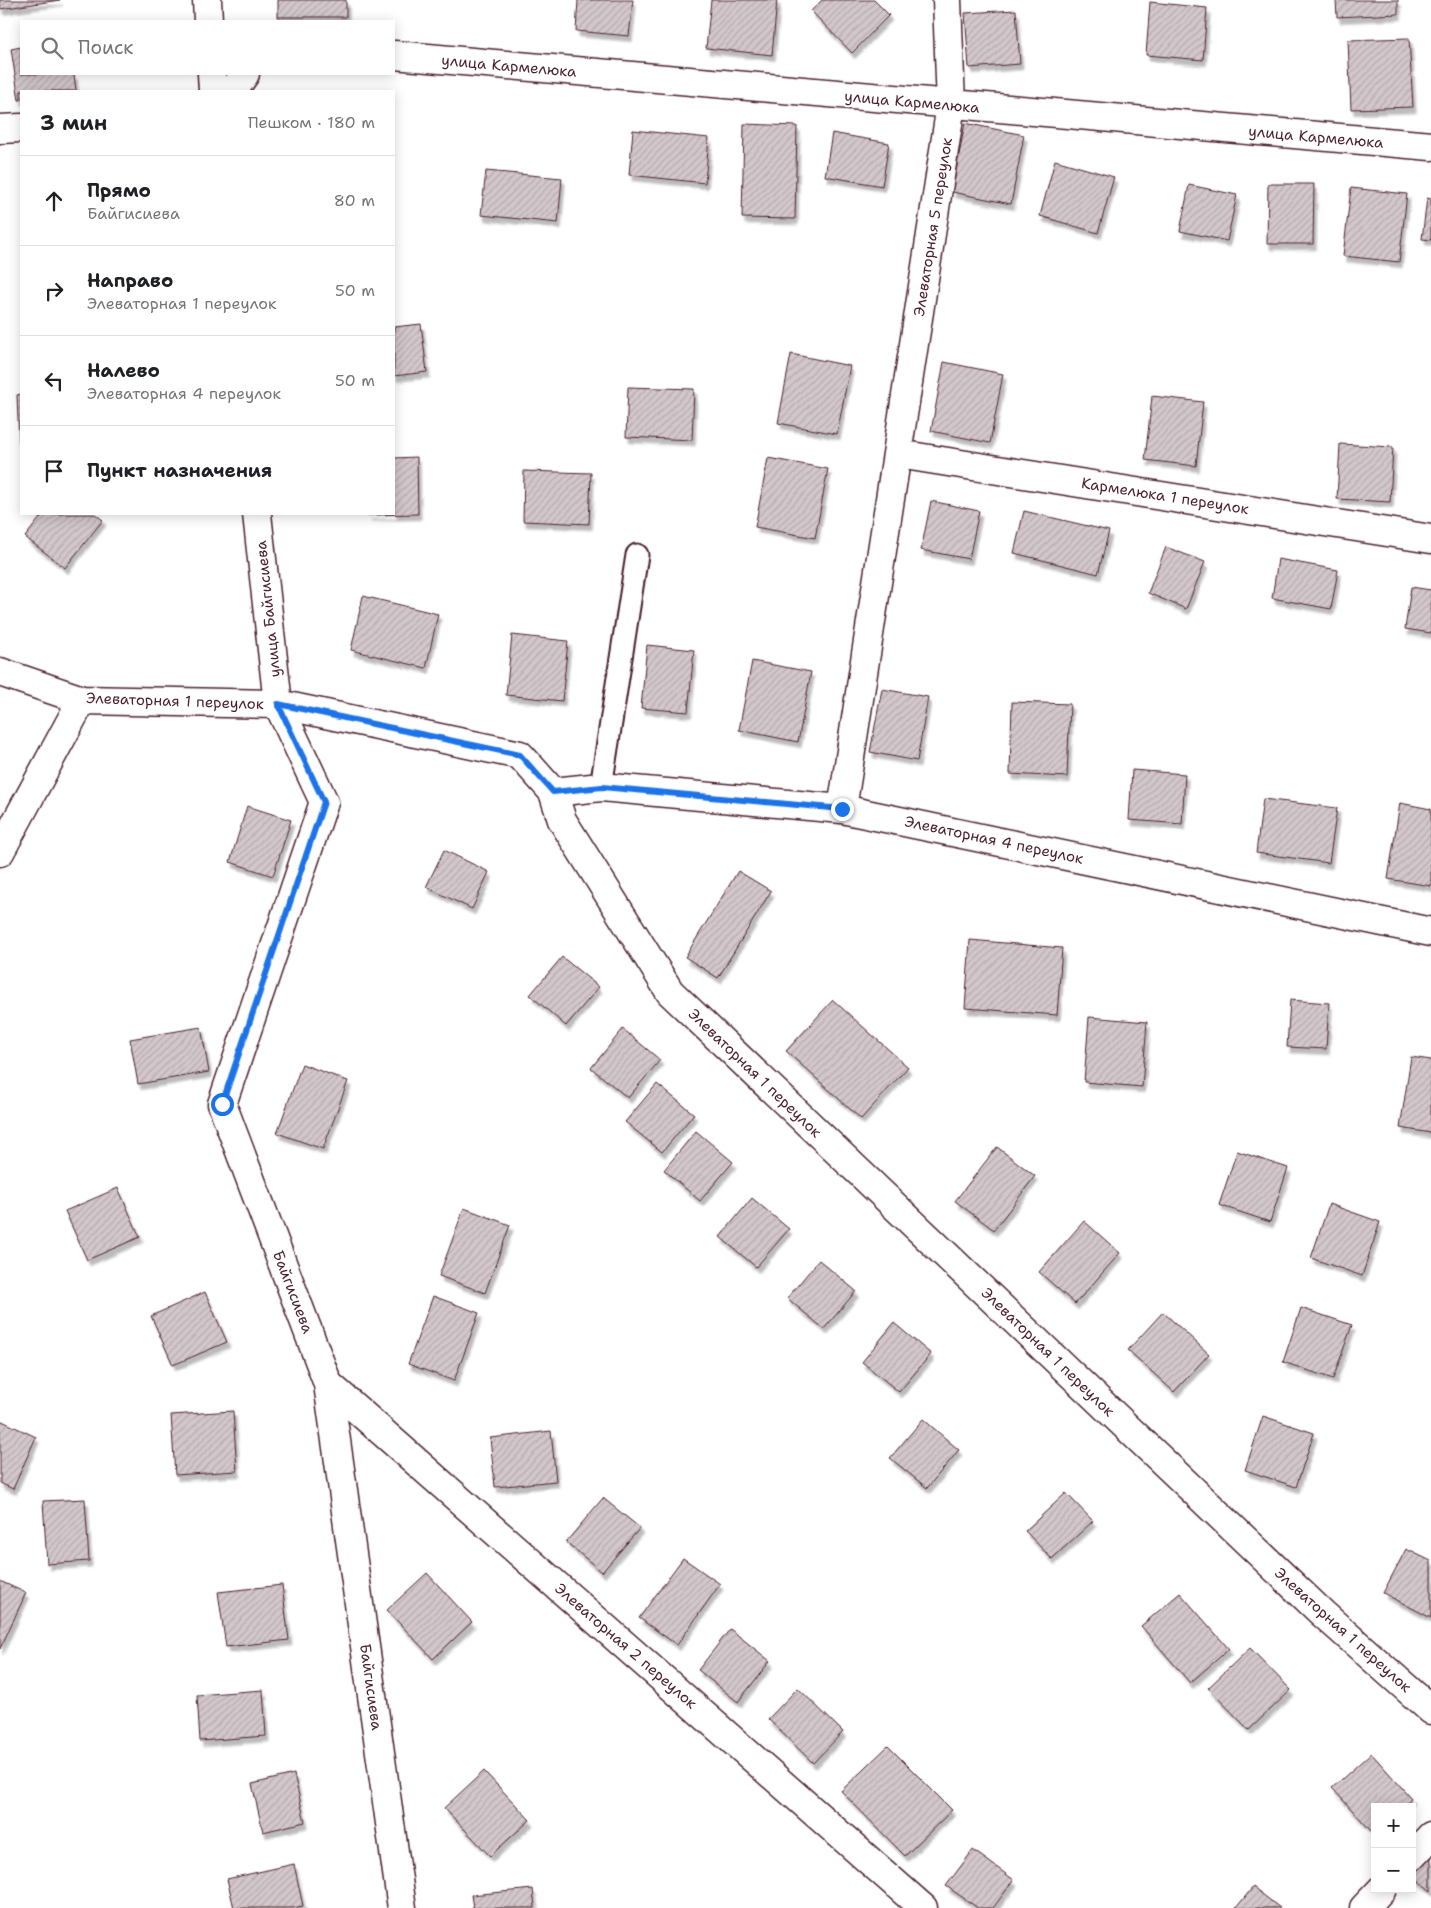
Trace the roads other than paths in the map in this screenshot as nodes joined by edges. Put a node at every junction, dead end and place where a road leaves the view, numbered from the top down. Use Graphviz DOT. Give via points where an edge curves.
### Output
graph roads {
  1 [pos="207,0"];
  2 [pos="947,0"];
  3 [pos="208,20"];
  4 [pos="395,55"];
  5 [pos="212,75"];
  6 [pos="244,75"];
  7 [pos="213,90"];
  8 [pos="235,90"];
  9 [pos="951,105"];
  10 [pos="20,128"];
  11 [pos="0,129"];
  12 [pos="1431,146"];
  13 [pos="898,454"];
  14 [pos="257,515"];
  15 [pos="1431,539"];
  16 [pos="637,555"];
  17 [pos="0,672"];
  18 [pos="82,700"];
  19 [pos="278,704"];
  20 [pos="602,787"];
  21 [pos="553,792"];
  22 [pos="842,809"];
  23 [pos="0,852"];
  24 [pos="1431,932"];
  25 [pos="328,1384"];
  26 [pos="1431,1710"];
  27 [pos="1431,1836"];
  28 [pos="1416,1852"];
  29 [pos="1378,1893"];
  30 [pos="402,1908"];
  31 [pos="923,1908"];
  32 [pos="1364,1908"];
  1 -- 3 [label="street"];
  2 -- 9 [label="street, Элеваторная 5 переулок"];
  4 -- 9 [label="street, улица Кармелюка"];
  5 -- 7 [label="street"];
  6 -- 8 [label="street"];
  9 -- 12 [label="street, улица Кармелюка"];
  9 -- 13 [label="street, Элеваторная 5 переулок"];
  10 -- 11 [label="street"];
  13 -- 15 [label="street, Кармелюка 1 переулок"];
  13 -- 22 [label="street, Элеваторная 5 переулок"];
  14 -- 19 [label="street, улица Байгисиева"];
  16 -- 20 [label="lane"];
  17 -- 18 [label="street, Элеваторная 1 переулок"];
  18 -- 19 [label="street, Элеваторная 1 переулок"];
  18 -- 23 [label="street"];
  19 -- 21 [label="street, Элеваторная 1 переулок" via="520,755"];
  19 -- 25 [label="street, Байгисиева" via="324,802 222,1104"];
  20 -- 21 [label="street, Элеваторная 4 переулок"];
  20 -- 22 [label="street, Элеваторная 4 переулок"];
  21 -- 26 [label="street, Элеваторная 1 переулок" via="562,820 670,992 1322,1613"];
  22 -- 24 [label="street, Элеваторная 4 переулок"];
  25 -- 30 [label="street, Байгисиева"];
  25 -- 31 [label="street, Элеваторная 2 переулок"];
  27 -- 28 [label="street"];
  29 -- 32 [label="street"];
}
